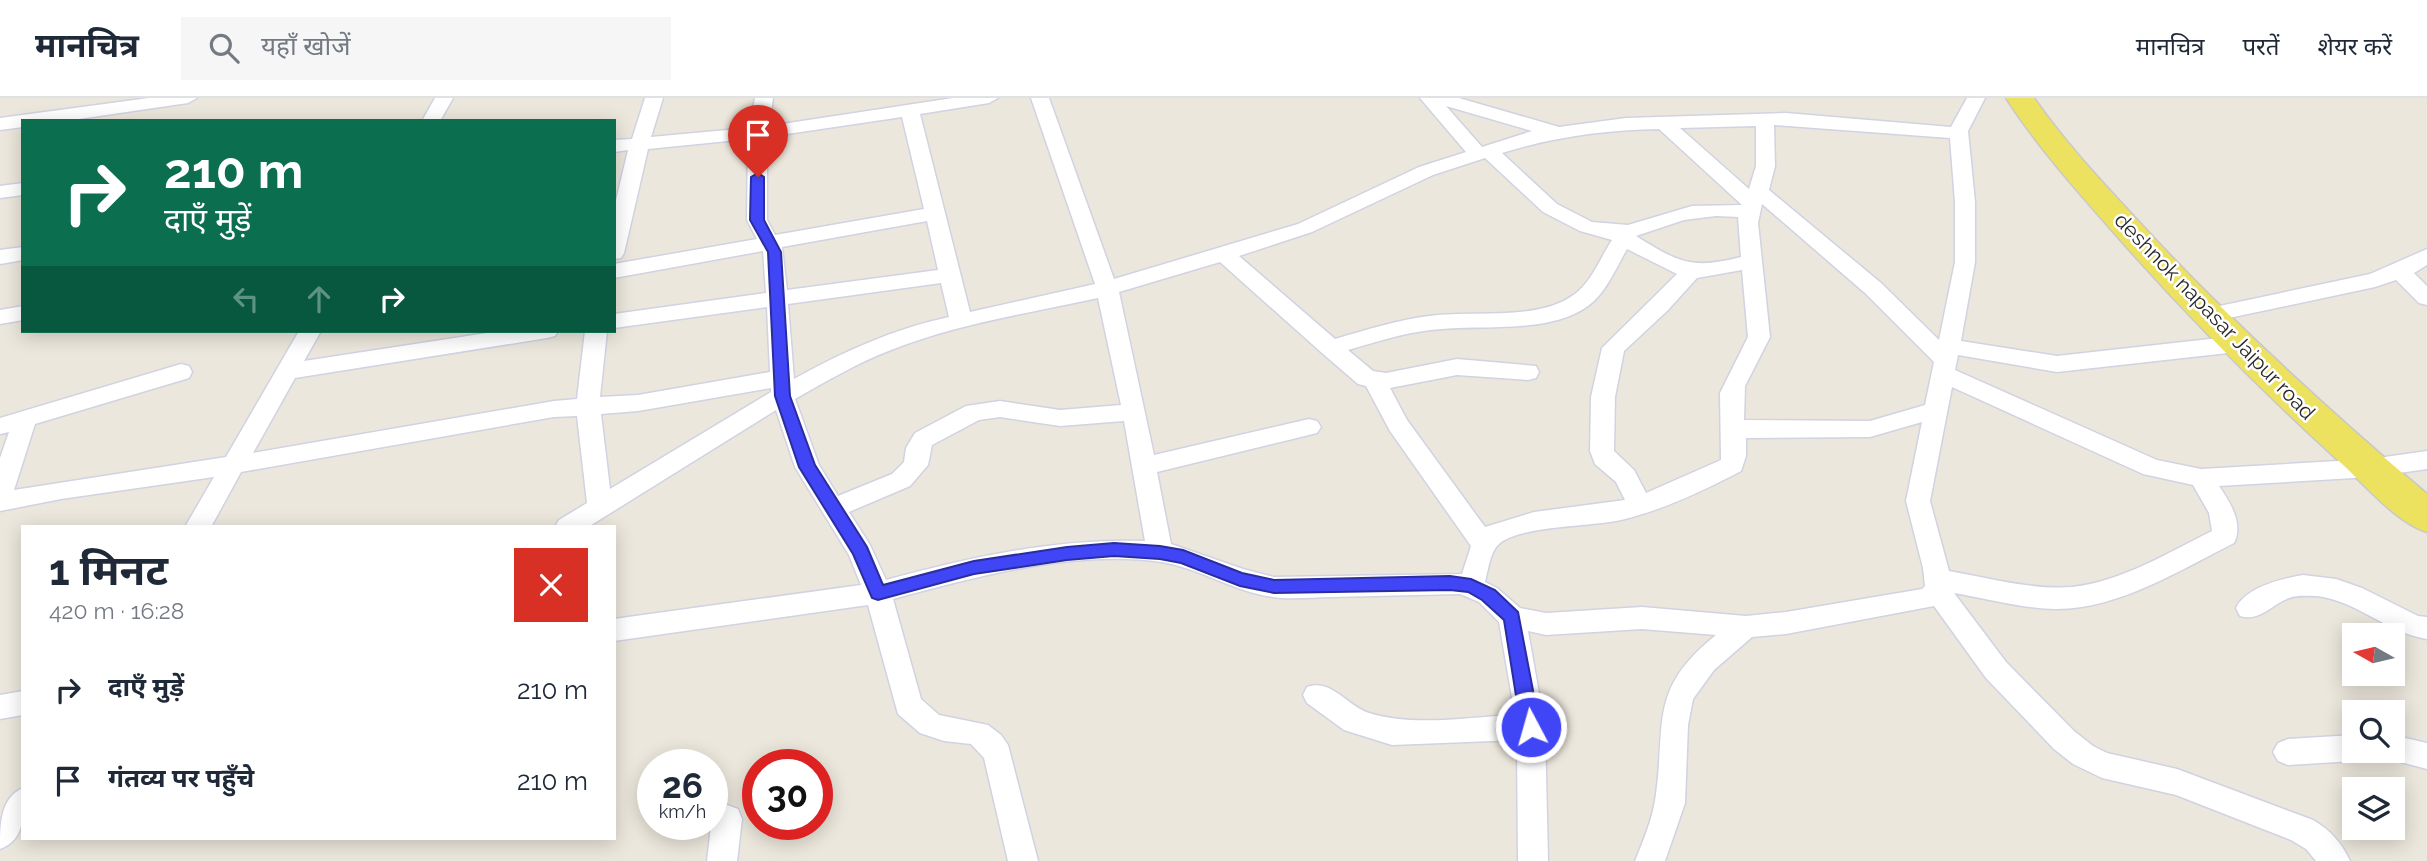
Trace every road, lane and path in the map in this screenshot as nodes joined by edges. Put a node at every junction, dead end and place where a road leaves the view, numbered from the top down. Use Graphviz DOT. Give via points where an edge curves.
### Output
graph roads {
  1 [pos="85,98"];
  2 [pos="188,98"];
  3 [pos="444,98"];
  4 [pos="654,98"];
  5 [pos="764,98"];
  6 [pos="989,98"];
  7 [pos="1040,98"];
  8 [pos="1429,98"];
  9 [pos="1439,98"];
  10 [pos="1810,98"];
  11 [pos="1976,98"];
  12 [pos="2020,98"];
  13 [pos="910,110"];
  14 [pos="58,116"];
  15 [pos="38,119"];
  16 [pos="432,119"];
  17 [pos="1765,119"];
  18 [pos="1818,120"];
  19 [pos="21,121"];
  20 [pos="1663,122"];
  21 [pos="0,124"];
  22 [pos="1959,131"];
  23 [pos="1556,132"];
  24 [pos="758,134"];
  25 [pos="639,145"];
  26 [pos="616,146"];
  27 [pos="1483,153"];
  28 [pos="21,189"];
  29 [pos="0,192"];
  30 [pos="1753,201"];
  31 [pos="935,213"];
  32 [pos="1619,234"];
  33 [pos="770,242"];
  34 [pos="616,244"];
  35 [pos="21,254"];
  36 [pos="1224,254"];
  37 [pos="2427,256"];
  38 [pos="0,257"];
  39 [pos="1752,261"];
  40 [pos="616,271"];
  41 [pos="1691,271"];
  42 [pos="2399,271"];
  43 [pos="950,275"];
  44 [pos="1107,288"];
  45 [pos="778,298"];
  46 [pos="2427,298"];
  47 [pos="21,313"];
  48 [pos="2210,315"];
  49 [pos="0,317"];
  50 [pos="616,321"];
  51 [pos="961,321"];
  52 [pos="309,333"];
  53 [pos="534,333"];
  54 [pos="596,333"];
  55 [pos="2237,344"];
  56 [pos="1330,348"];
  57 [pos="1946,360"];
  58 [pos="287,371"];
  59 [pos="181,372"];
  60 [pos="1528,372"];
  61 [pos="1375,381"];
  62 [pos="783,387"];
  63 [pos="588,406"];
  64 [pos="1936,410"];
  65 [pos="1134,412"];
  66 [pos="26,419"];
  67 [pos="0,426"];
  68 [pos="1308,427"];
  69 [pos="1733,428"];
  70 [pos="2427,460"];
  71 [pos="233,465"];
  72 [pos="1144,466"];
  73 [pos="2371,468"];
  74 [pos="2201,478"];
  75 [pos="0,495"];
  76 [pos="0,502"];
  77 [pos="1640,505"];
  78 [pos="600,508"];
  79 [pos="832,508"];
  80 [pos="2427,517"];
  81 [pos="199,525"];
  82 [pos="571,525"];
  83 [pos="1484,545"];
  84 [pos="1160,552"];
  85 [pos="1471,586"];
  86 [pos="1938,586"];
  87 [pos="878,593"];
  88 [pos="2249,608"];
  89 [pos="1512,617"];
  90 [pos="1746,627"];
  91 [pos="2427,628"];
  92 [pos="616,630"];
  93 [pos="1317,695"];
  94 [pos="21,703"];
  95 [pos="0,707"];
  96 [pos="1531,727"];
  97 [pos="2342,749"];
  98 [pos="2405,751"];
  99 [pos="2288,752"];
  100 [pos="2427,756"];
  101 [pos="21,803"];
  102 [pos="0,835"];
  103 [pos="724,840"];
  104 [pos="722,861"];
  105 [pos="1023,861"];
  106 [pos="1533,861"];
  107 [pos="1650,861"];
  108 [pos="2335,861"];
  1 -- 14 [label="street"];
  2 -- 14 [label="street"];
  3 -- 16 [label="street"];
  4 -- 25 [label="street"];
  5 -- 24 [label="street"];
  6 -- 13 [label="street"];
  7 -- 44 [label="street"];
  8 -- 27 [label="street"];
  9 -- 23 [label="street"];
  10 -- 18 [label="street"];
  11 -- 22 [label="street"];
  12 -- 48 [label="main road, deshnok napasar Jaipur road" via="2077,172"];
  13 -- 24 [label="street"];
  13 -- 31 [label="street"];
  14 -- 15 [label="street"];
  17 -- 18 [label="street"];
  17 -- 20 [label="street"];
  17 -- 30 [label="street" via="1765,173"];
  18 -- 22 [label="street"];
  19 -- 21 [label="street"];
  20 -- 23 [label="street"];
  20 -- 30 [label="street"];
  22 -- 57 [label="street" via="1965,262"];
  23 -- 27 [label="street"];
  24 -- 25 [label="street"];
  24 -- 33 [label="street" via="757,220"];
  25 -- 26 [label="street"];
  25 -- 34 [label="street"];
  27 -- 32 [label="street" via="1547,206 1573,220"];
  27 -- 36 [label="street" via="1426,172 1305,228"];
  28 -- 29 [label="street"];
  30 -- 32 [label="street"];
  30 -- 39 [label="street"];
  30 -- 57 [label="street" via="1873,288"];
  31 -- 33 [label="street"];
  31 -- 43 [label="street"];
  32 -- 41 [label="street"];
  32 -- 56 [label="street" via="1581,302 1542,315 1432,322"];
  33 -- 40 [label="street"];
  33 -- 45 [label="street"];
  35 -- 38 [label="street"];
  36 -- 44 [label="street"];
  36 -- 56 [label="street"];
  37 -- 42 [label="street"];
  39 -- 41 [label="street"];
  39 -- 69 [label="street" via="1759,337 1735,383"];
  41 -- 77 [label="street" via="1609,356 1602,451 1625,476"];
  42 -- 46 [label="street"];
  42 -- 48 [label="street"];
  43 -- 45 [label="street"];
  43 -- 51 [label="street"];
  44 -- 51 [label="street"];
  44 -- 65 [label="street"];
  45 -- 50 [label="street"];
  45 -- 62 [label="street"];
  47 -- 49 [label="street"];
  48 -- 55 [label="main road, deshnok napasar Jaipur road"];
  51 -- 62 [label="street" via="884,344"];
  52 -- 58 [label="street"];
  53 -- 58 [label="street"];
  54 -- 63 [label="street"];
  55 -- 57 [label="street" via="2057,363"];
  55 -- 73 [label="main road, deshnok napasar Jaipur road"];
  56 -- 61 [label="street" via="1356,372"];
  57 -- 64 [label="street"];
  57 -- 74 [label="street" via="2152,468"];
  58 -- 71 [label="street"];
  59 -- 66 [label="street"];
  60 -- 61 [label="street" via="1457,367"];
  61 -- 83 [label="street" via="1398,425"];
  62 -- 63 [label="street"];
  62 -- 78 [label="street"];
  62 -- 79 [label="street" via="807,467"];
  63 -- 71 [label="street"];
  63 -- 78 [label="street"];
  64 -- 69 [label="street" via="1870,429"];
  64 -- 86 [label="street" via="1918,501 1919,517 1937,564"];
  65 -- 72 [label="street"];
  65 -- 79 [label="street" via="1060,418 1000,409 974,412 923,439 916,465 901,480"];
  66 -- 67 [label="street"];
  66 -- 75 [label="street"];
  68 -- 72 [label="street"];
  69 -- 77 [label="street" via="1732,465"];
  70 -- 73 [label="street"];
  71 -- 76 [label="street"];
  71 -- 81 [label="street"];
  72 -- 84 [label="street"];
  73 -- 74 [label="street"];
  73 -- 80 [label="main road, deshnok napasar Jaipur road"];
  74 -- 86 [label="street" via="2221,509 2225,536 2109,589 2056,598"];
  77 -- 83 [label="street" via="1501,531"];
  78 -- 82 [label="street"];
  79 -- 87 [label="street" via="861,552"];
  83 -- 85 [label="street"];
  84 -- 85 [label="street" via="1274,587"];
  84 -- 87 [label="street" via="1067,553 974,567"];
  85 -- 89 [label="street" via="1489,595"];
  86 -- 90 [label="street" via="1928,598"];
  86 -- 108 [label="street" via="1996,670 2083,755 2102,765 2177,782 2302,830 2318,839"];
  87 -- 92 [label="street"];
  87 -- 105 [label="street" via="908,705 936,727 977,732 990,740 998,754"];
  88 -- 91 [label="street" via="2287,588 2311,584 2332,588"];
  89 -- 90 [label="street" via="1546,624 1642,618"];
  89 -- 96 [label="street"];
  90 -- 107 [label="street" via="1694,672 1683,689 1677,708 1671,796"];
  93 -- 96 [label="street" via="1354,721 1392,733"];
  94 -- 95 [label="street"];
  96 -- 106 [label="street"];
  97 -- 99 [label="street"];
  98 -- 100 [label="street"];
  101 -- 102 [label="street"];
  103 -- 104 [label="street"];
}
